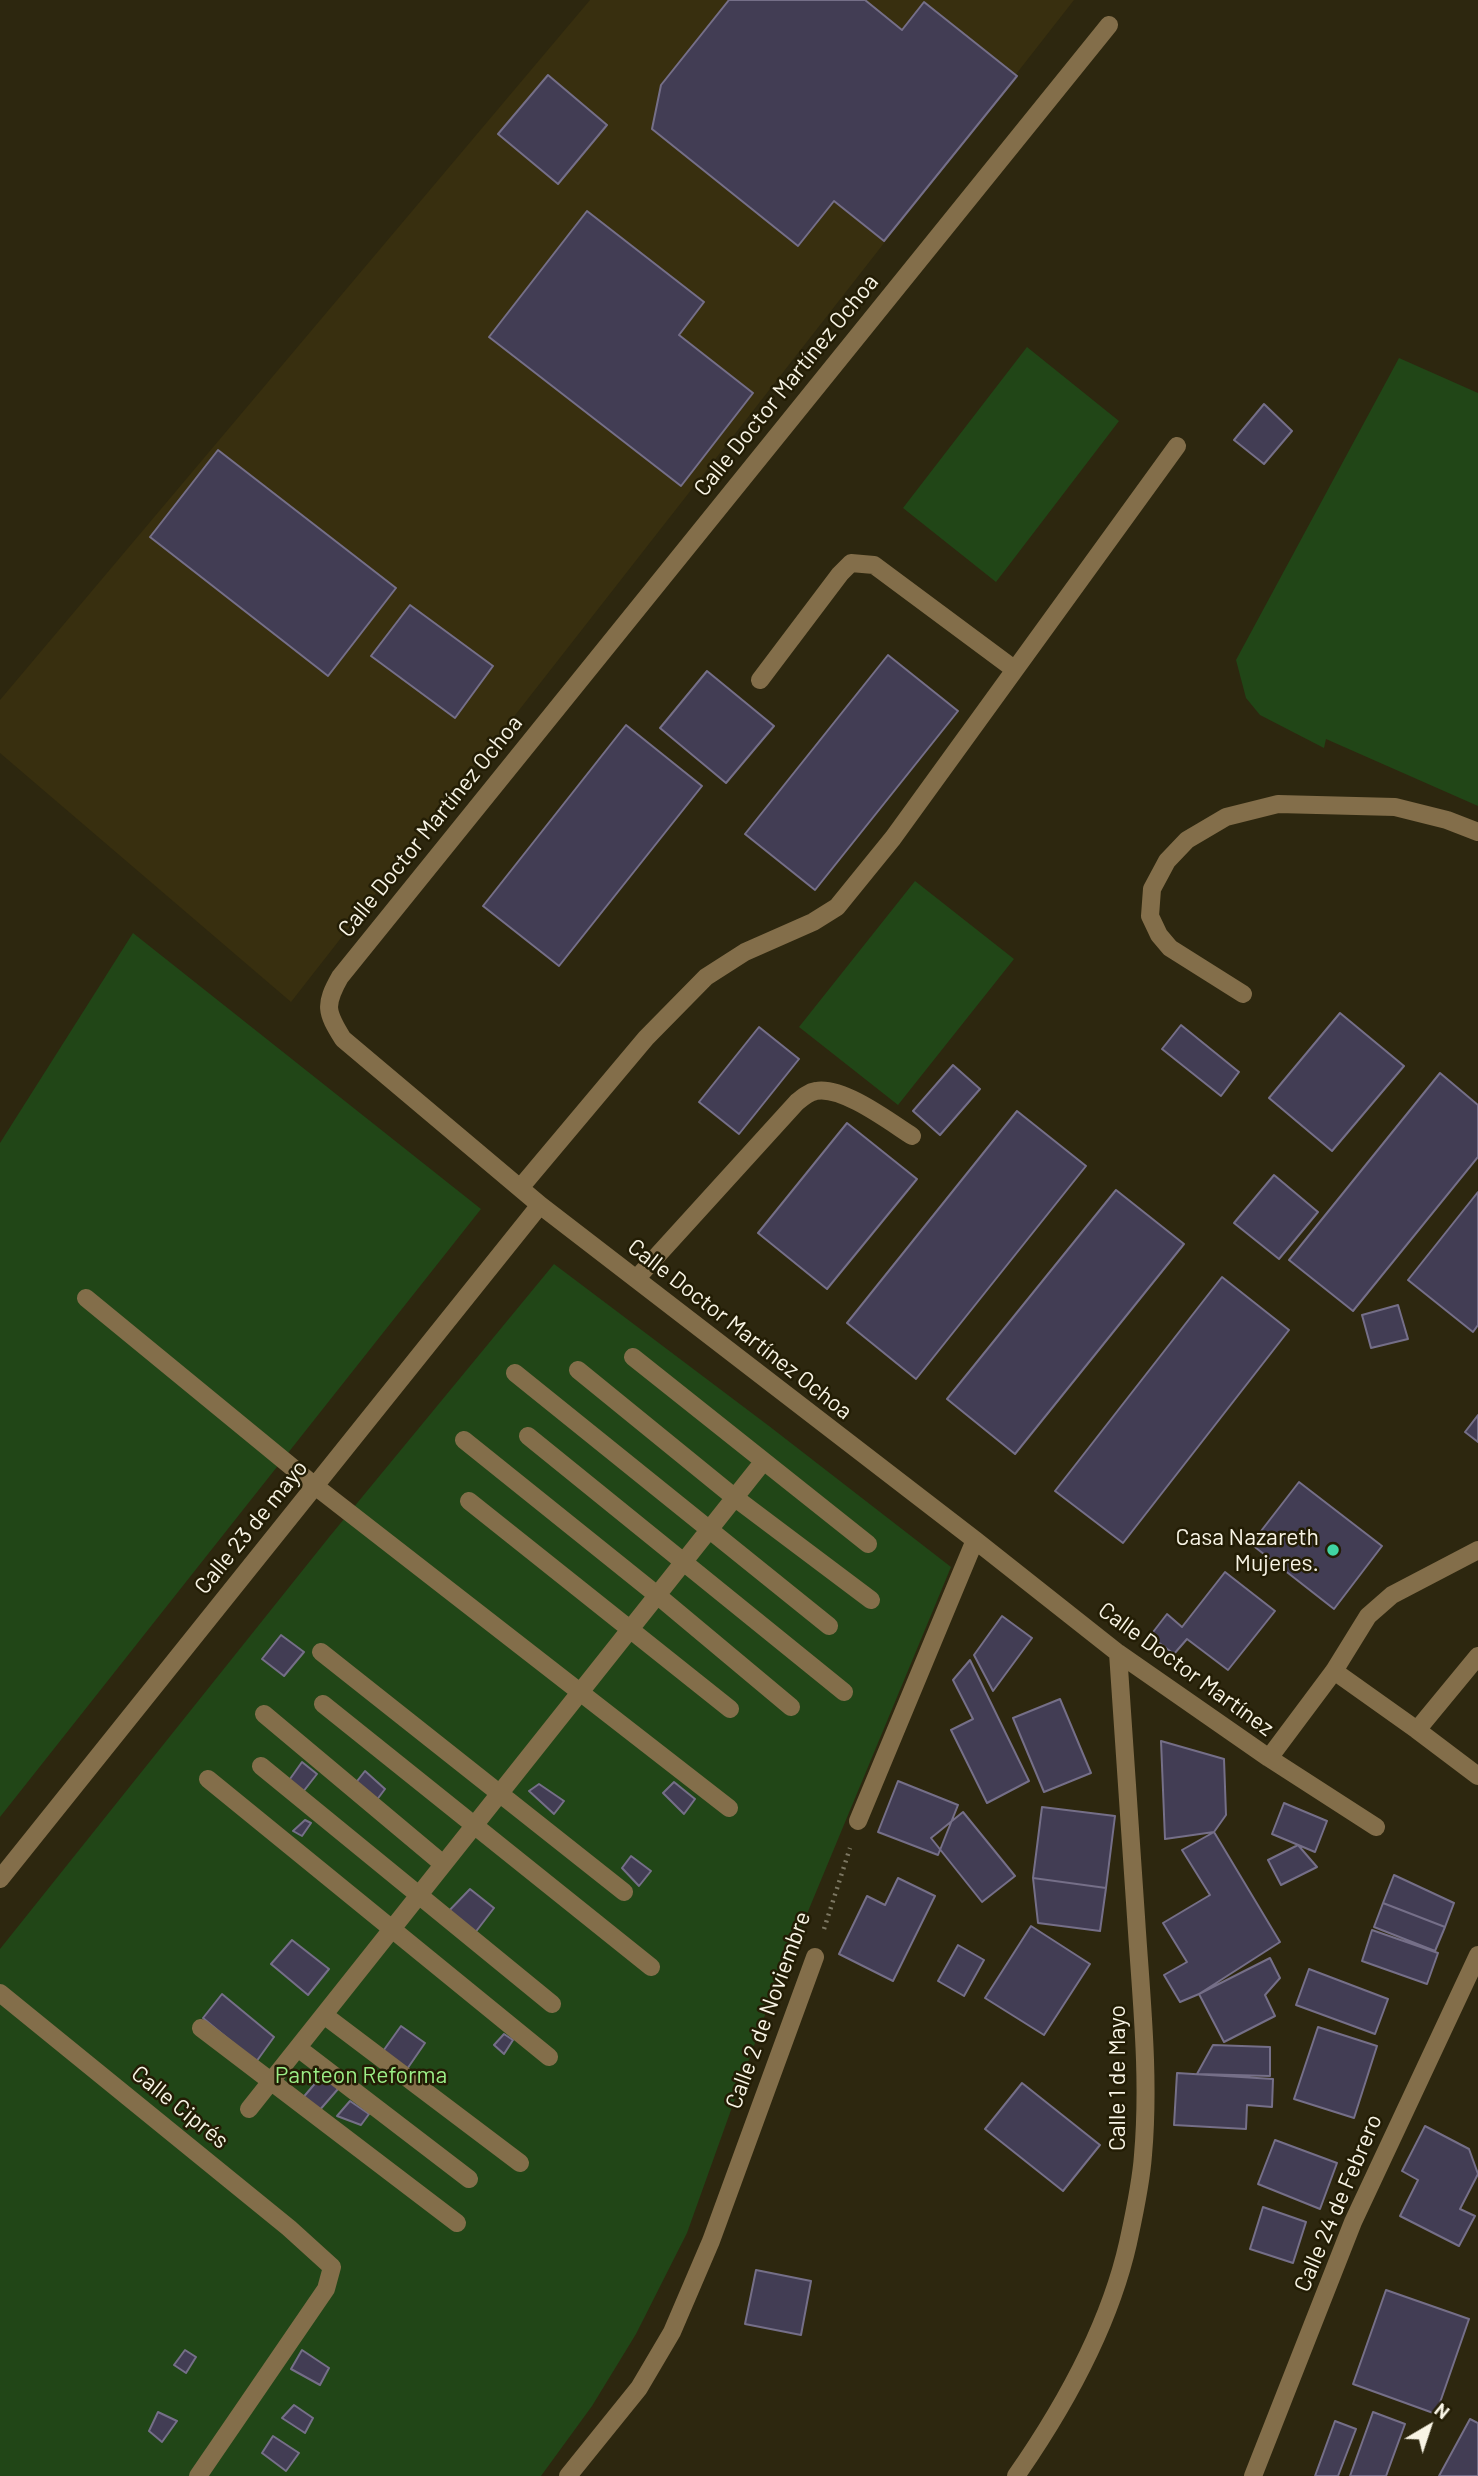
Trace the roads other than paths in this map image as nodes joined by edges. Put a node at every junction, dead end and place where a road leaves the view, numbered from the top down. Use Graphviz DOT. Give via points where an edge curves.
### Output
graph roads {
  1 [pos="1109,25"];
  2 [pos="1177,446"];
  3 [pos="1014,669"];
  4 [pos="760,680"];
  5 [pos="1478,832"];
  6 [pos="1243,994"];
  7 [pos="912,1136"];
  8 [pos="520,1188"];
  9 [pos="540,1205"];
  10 [pos="636,1279"];
  11 [pos="86,1297"];
  12 [pos="633,1357"];
  13 [pos="578,1370"];
  14 [pos="515,1373"];
  15 [pos="528,1436"];
  16 [pos="464,1440"];
  17 [pos="763,1462"];
  18 [pos="315,1486"];
  19 [pos="734,1497"];
  20 [pos="469,1502"];
  21 [pos="710,1528"];
  22 [pos="975,1540"];
  23 [pos="867,1544"];
  24 [pos="1478,1550"];
  25 [pos="684,1561"];
  26 [pos="657,1595"];
  27 [pos="871,1600"];
  28 [pos="829,1626"];
  29 [pos="631,1628"];
  30 [pos="321,1652"];
  31 [pos="1118,1653"];
  32 [pos="1478,1656"];
  33 [pos="1334,1671"];
  34 [pos="844,1692"];
  35 [pos="579,1693"];
  36 [pos="323,1704"];
  37 [pos="792,1707"];
  38 [pos="730,1709"];
  39 [pos="264,1714"];
  40 [pos="1417,1730"];
  41 [pos="1269,1758"];
  42 [pos="261,1766"];
  43 [pos="1478,1776"];
  44 [pos="208,1779"];
  45 [pos="500,1793"];
  46 [pos="729,1808"];
  47 [pos="858,1821"];
  48 [pos="473,1826"];
  49 [pos="1376,1827"];
  50 [pos="443,1864"];
  51 [pos="0,1879"];
  52 [pos="624,1892"];
  53 [pos="419,1896"];
  54 [pos="392,1930"];
  55 [pos="1478,1955"];
  56 [pos="815,1957"];
  57 [pos="651,1968"];
  58 [pos="0,1993"];
  59 [pos="552,2004"];
  60 [pos="324,2015"];
  61 [pos="201,2028"];
  62 [pos="298,2048"];
  63 [pos="549,2057"];
  64 [pos="271,2082"];
  65 [pos="249,2109"];
  66 [pos="520,2163"];
  67 [pos="469,2179"];
  68 [pos="457,2223"];
  69 [pos="198,2476"];
  70 [pos="568,2476"];
  71 [pos="1016,2476"];
  72 [pos="1254,2476"];
  1 -- 8 [label="street, Calle Doctor Martínez Ochoa" via="348,966 329,996 330,1019 343,1040"];
  2 -- 3 [label="street"];
  3 -- 4 [label="street" via="874,565 851,563"];
  3 -- 8 [label="street" via="893,838 837,907 745,952 706,977 646,1038"];
  5 -- 6 [label="street" via="1395,807 1278,804 1226,817 1187,840 1167,861 1152,889 1150,916 1170,948"];
  7 -- 10 [label="street" via="843,1095 823,1090 810,1093"];
  8 -- 9 [label="street, Calle Doctor Martínez Ochoa"];
  9 -- 10 [label="street, Calle Doctor Martínez Ochoa"];
  9 -- 18 [label="street, Calle 23 de mayo"];
  10 -- 22 [label="street, Calle Doctor Martínez Ochoa"];
  11 -- 18 [label="street"];
  12 -- 17 [label="street"];
  13 -- 19 [label="street"];
  14 -- 21 [label="street"];
  15 -- 25 [label="street"];
  16 -- 26 [label="street"];
  17 -- 19 [label="street"];
  17 -- 23 [label="street"];
  18 -- 35 [label="street"];
  18 -- 51 [label="street, Calle 23 de mayo"];
  19 -- 21 [label="street"];
  19 -- 27 [label="street"];
  20 -- 29 [label="street"];
  21 -- 25 [label="street"];
  21 -- 28 [label="street"];
  22 -- 31 [label="street, Calle Doctor Martínez"];
  22 -- 47 [label="street"];
  24 -- 33 [label="street" via="1392,1595 1368,1616"];
  25 -- 26 [label="street"];
  25 -- 34 [label="street"];
  26 -- 29 [label="street"];
  26 -- 37 [label="street"];
  29 -- 35 [label="street"];
  29 -- 38 [label="street"];
  30 -- 45 [label="street"];
  31 -- 41 [label="street, Calle Doctor Martínez"];
  31 -- 71 [label="street, Calle 1 de Mayo" via="1143,2025 1143,2157 1127,2245 1111,2299 1086,2357"];
  32 -- 40 [label="street"];
  33 -- 40 [label="street"];
  33 -- 41 [label="street"];
  35 -- 45 [label="street"];
  35 -- 46 [label="street"];
  36 -- 48 [label="street"];
  39 -- 50 [label="street"];
  40 -- 43 [label="street"];
  41 -- 49 [label="street, Calle Doctor Martínez"];
  42 -- 53 [label="street"];
  44 -- 54 [label="street"];
  45 -- 48 [label="street"];
  45 -- 52 [label="street"];
  48 -- 50 [label="street"];
  48 -- 57 [label="street"];
  50 -- 53 [label="street"];
  53 -- 54 [label="street"];
  53 -- 59 [label="street"];
  54 -- 60 [label="street"];
  54 -- 63 [label="street"];
  55 -- 72 [label="street, Calle 24 de Febrero" via="1353,2222"];
  56 -- 70 [label="street, Calle 2 de Noviembre" via="711,2241 672,2332 639,2388"];
  58 -- 69 [label="street, Calle Ciprés" via="332,2267 326,2289"];
  60 -- 62 [label="street"];
  60 -- 66 [label="street"];
  61 -- 64 [label="street"];
  62 -- 64 [label="street"];
  62 -- 67 [label="street"];
  64 -- 65 [label="street"];
  64 -- 68 [label="street"];
}
